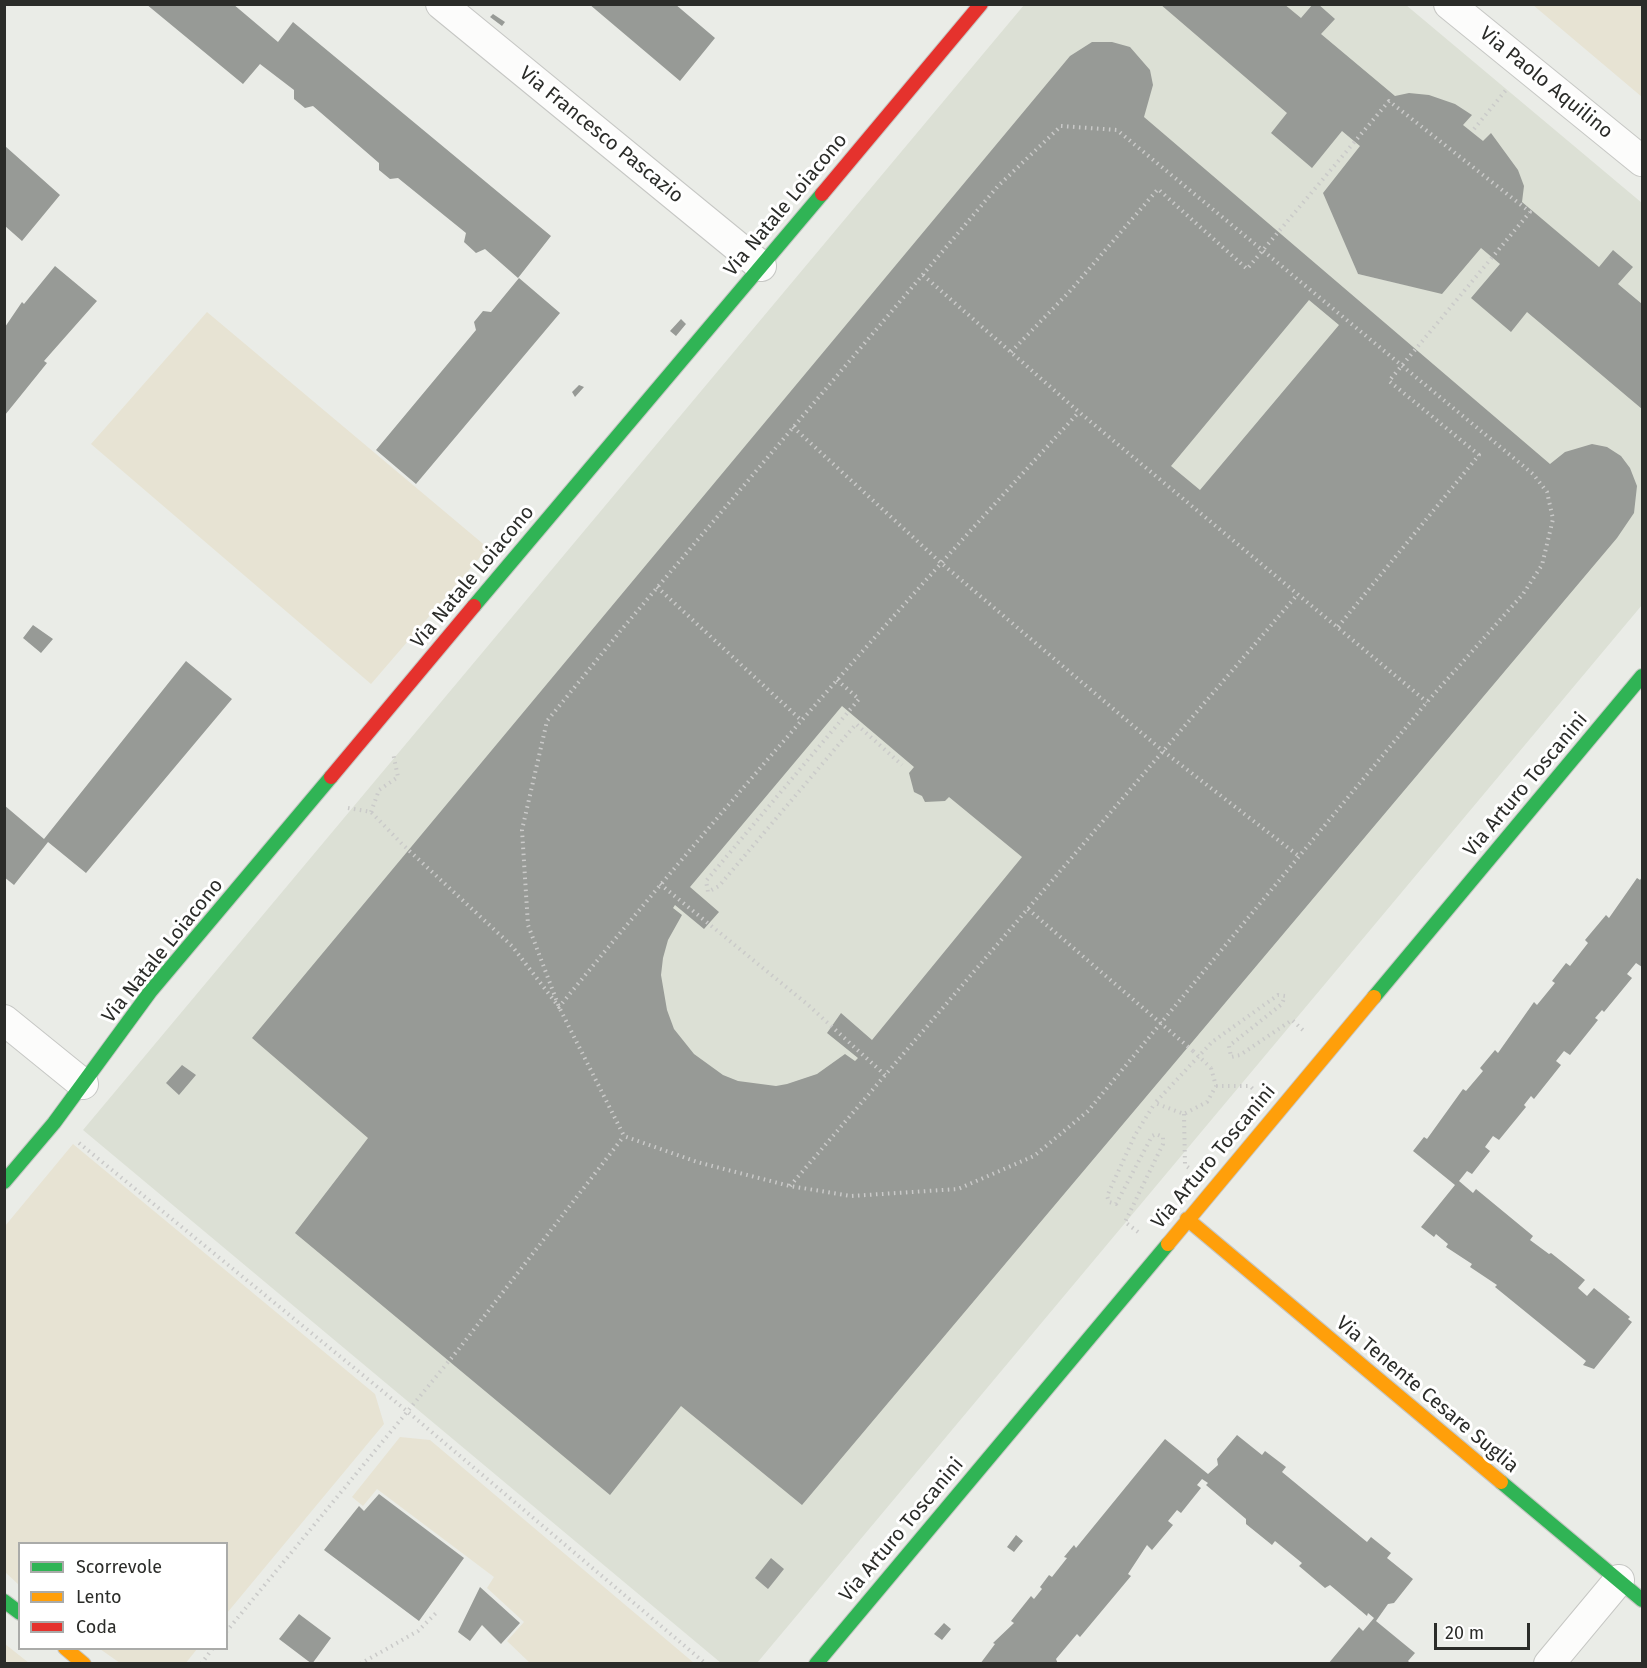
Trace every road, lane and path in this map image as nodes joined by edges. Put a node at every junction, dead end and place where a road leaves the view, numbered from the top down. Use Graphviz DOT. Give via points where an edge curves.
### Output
graph roads {
  1 [pos="441,4"];
  2 [pos="981,4"];
  3 [pos="1449,4"];
  4 [pos="1499,84"];
  5 [pos="1474,129"];
  6 [pos="1642,161"];
  7 [pos="760,266"];
  8 [pos="923,275"];
  9 [pos="1011,352"];
  10 [pos="1079,412"];
  11 [pos="793,427"];
  12 [pos="940,562"];
  13 [pos="657,587"];
  14 [pos="1298,595"];
  15 [pos="1337,628"];
  16 [pos="1642,676"];
  17 [pos="837,680"];
  18 [pos="1427,702"];
  19 [pos="801,720"];
  20 [pos="1163,751"];
  21 [pos="902,765"];
  22 [pos="398,777"];
  23 [pos="1300,857"];
  24 [pos="660,884"];
  25 [pos="1028,909"];
  26 [pos="559,1007"];
  27 [pos="4,1020"];
  28 [pos="1162,1023"];
  29 [pos="1328,1052"];
  30 [pos="885,1075"];
  31 [pos="83,1084"];
  32 [pos="1216,1086"];
  33 [pos="1250,1086"];
  34 [pos="1155,1103"];
  35 [pos="1184,1114"];
  36 [pos="54,1123"];
  37 [pos="624,1136"];
  38 [pos="1185,1165"];
  39 [pos="4,1182"];
  40 [pos="789,1186"];
  41 [pos="1187,1219"];
  42 [pos="1162,1251"];
  43 [pos="408,1412"];
  44 [pos="1619,1580"];
  45 [pos="1642,1600"];
  46 [pos="4,1601"];
  47 [pos="18,1612"];
  48 [pos="437,1612"];
  49 [pos="228,1630"];
  50 [pos="67,1650"];
  51 [pos="212,1650"];
  52 [pos="84,1664"];
  53 [pos="201,1664"];
  54 [pos="360,1664"];
  55 [pos="706,1664"];
  56 [pos="816,1664"];
  57 [pos="1549,1664"];
  1 -- 7 [label="street, Via Francesco Pascazio"];
  2 -- 7 [label="street, Via Natale Loiacono"];
  3 -- 6 [label="street, Via Paolo Aquilino"];
  4 -- 5 [label="path" via="1506,90"];
  7 -- 31 [label="street, Via Natale Loiacono" via="150,992"];
  8 -- 9 [label="path"];
  8 -- 11 [label="path"];
  8 -- 18 [label="path" via="998,186 1060,126 1117,130 1507,450 1547,492 1553,519 1542,565 1523,594"];
  9 -- 10 [label="path"];
  9 -- 15 [label="path" via="1158,189 1247,269 1389,101 1530,212 1389,381 1479,455"];
  10 -- 12 [label="path"];
  10 -- 14 [label="path"];
  11 -- 12 [label="path"];
  11 -- 13 [label="path"];
  12 -- 17 [label="path"];
  12 -- 20 [label="path"];
  13 -- 19 [label="path"];
  13 -- 26 [label="path" via="547,721 522,830 528,925"];
  14 -- 15 [label="path"];
  14 -- 20 [label="path"];
  15 -- 18 [label="path"];
  16 -- 29 [label="street, Via Arturo Toscanini"];
  17 -- 19 [label="path"];
  17 -- 21 [label="path" via="859,699 706,881 708,892 719,886 856,724"];
  18 -- 23 [label="path"];
  19 -- 24 [label="path"];
  20 -- 23 [label="path"];
  20 -- 25 [label="path"];
  22 -- 26 [label="path" via="380,790 371,812 512,946"];
  23 -- 28 [label="path"];
  24 -- 26 [label="path"];
  24 -- 30 [label="path" via="807,1004"];
  25 -- 28 [label="path"];
  25 -- 30 [label="path"];
  26 -- 37 [label="path"];
  27 -- 31 [label="street"];
  28 -- 32 [label="path, bridge" via="1211,1068"];
  28 -- 40 [label="path" via="1088,1111 1034,1156 958,1189 851,1196"];
  29 -- 34 [label="path" via="1292,1020 1231,1057 1229,1046 1282,1004 1285,996 1278,995 1212,1042"];
  29 -- 41 [label="street, Via Arturo Toscanini"];
  30 -- 40 [label="path"];
  31 -- 36 [label="street, Via Natale Loiacono"];
  32 -- 33 [label="path"];
  32 -- 35 [label="path" via="1207,1102"];
  34 -- 35 [label="path"];
  34 -- 42 [label="path" via="1135,1135 1107,1196 1109,1202 1116,1204 1152,1136 1163,1137 1125,1222"];
  35 -- 38 [label="path"];
  36 -- 39 [label="street, Via Natale Loiacono"];
  36 -- 43 [label="path"];
  37 -- 40 [label="path" via="697,1162"];
  37 -- 43 [label="path"];
  41 -- 42 [label="street, Via Arturo Toscanini"];
  41 -- 44 [label="street, Via Tenente Cesare Suglia"];
  42 -- 56 [label="street, Via Arturo Toscanini"];
  43 -- 49 [label="path"];
  43 -- 55 [label="path"];
  44 -- 45 [label="street, Via Tenente Cesare Suglia"];
  44 -- 57 [label="street"];
  46 -- 47 [label="street"];
  48 -- 54 [label="path" via="418,1630"];
  50 -- 52 [label="street"];
  51 -- 53 [label="path"];
}
